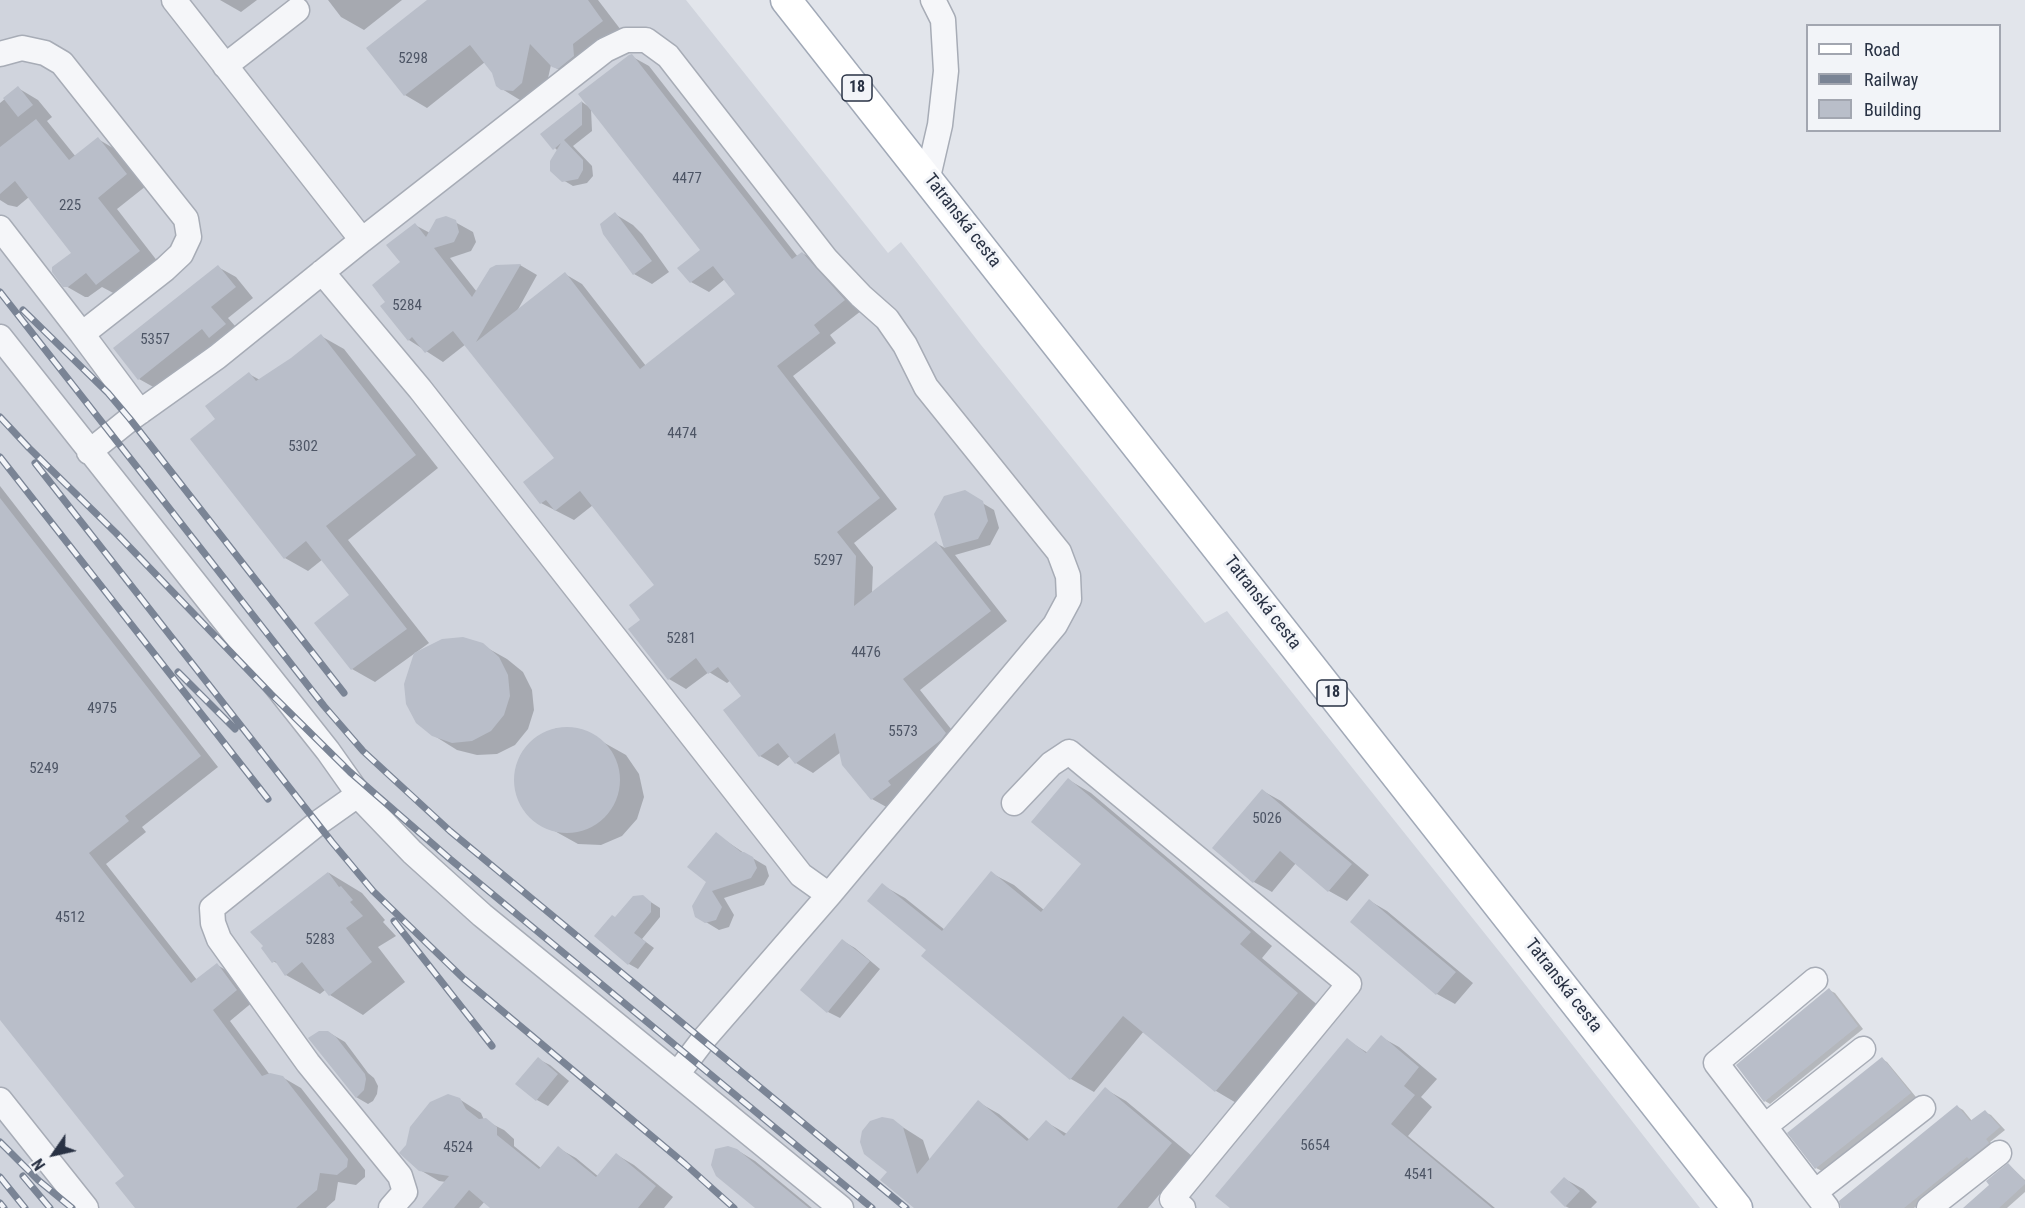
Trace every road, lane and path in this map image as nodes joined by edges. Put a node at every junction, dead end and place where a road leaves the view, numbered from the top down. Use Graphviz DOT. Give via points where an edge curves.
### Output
graph roads {
  1 [pos="174,0"];
  2 [pos="786,0"];
  3 [pos="940,7"];
  4 [pos="297,10"];
  5 [pos="0,54"];
  6 [pos="225,66"];
  7 [pos="928,177"];
  8 [pos="0,228"];
  9 [pos="362,240"];
  10 [pos="322,272"];
  11 [pos="82,334"];
  12 [pos="0,338"];
  13 [pos="140,412"];
  14 [pos="89,452"];
  15 [pos="359,794"];
  16 [pos="1014,803"];
  17 [pos="829,896"];
  18 [pos="1815,980"];
  19 [pos="1863,1049"];
  20 [pos="678,1073"];
  21 [pos="0,1100"];
  22 [pos="1923,1108"];
  23 [pos="1764,1126"];
  24 [pos="1999,1153"];
  25 [pos="1821,1200"];
  26 [pos="1174,1205"];
  27 [pos="87,1208"];
  28 [pos="391,1208"];
  29 [pos="841,1208"];
  30 [pos="1737,1208"];
  31 [pos="1929,1208"];
  1 -- 6 [label="lane"];
  2 -- 7 [label="main road, Tatranská cesta / 18"];
  3 -- 7 [label="lane" via="946,71 940,125"];
  4 -- 6 [label="lane"];
  5 -- 11 [label="lane" via="22,48 45,53 63,63 186,219 189,237 180,254"];
  6 -- 9 [label="lane"];
  7 -- 30 [label="main road, Tatranská cesta / 18"];
  8 -- 11 [label="lane"];
  9 -- 10 [label="lane"];
  9 -- 17 [label="lane" via="605,50 626,40 646,40 668,56 826,260 887,319 926,387 1059,552 1068,576 1069,599 1055,626"];
  10 -- 13 [label="lane" via="217,357"];
  10 -- 17 [label="lane" via="420,389 801,875"];
  11 -- 13 [label="lane"];
  12 -- 14 [label="lane"];
  13 -- 14 [label="lane"];
  14 -- 15 [label="lane"];
  15 -- 20 [label="lane" via="412,852 482,915"];
  15 -- 28 [label="lane" via="212,908 213,923 219,939 308,1063 400,1176 405,1192"];
  16 -- 26 [label="lane" via="1051,764 1069,753 1349,984"];
  17 -- 20 [label="lane"];
  18 -- 23 [label="lane" via="1716,1063"];
  19 -- 23 [label="lane"];
  20 -- 29 [label="lane"];
  21 -- 27 [label="lane"];
  22 -- 25 [label="lane"];
  23 -- 25 [label="lane"];
  24 -- 31 [label="lane"];
}
